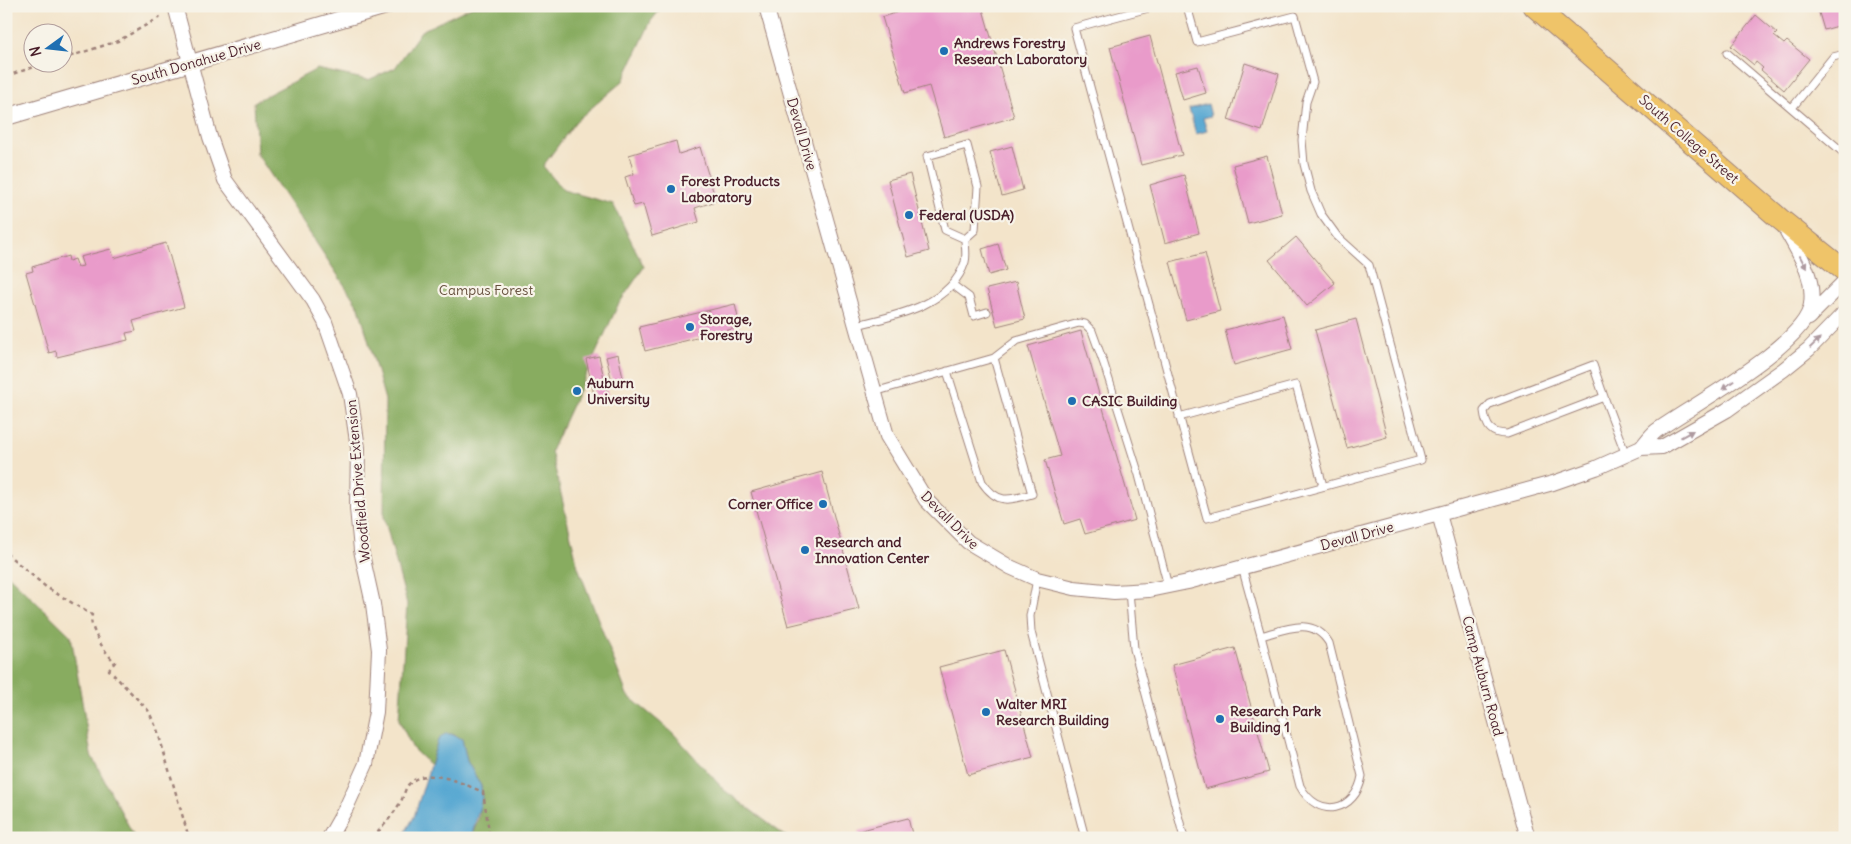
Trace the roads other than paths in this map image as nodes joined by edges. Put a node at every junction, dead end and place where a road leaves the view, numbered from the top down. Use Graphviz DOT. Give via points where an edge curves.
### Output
graph roads {
  1 [pos="386,6"];
  2 [pos="766,6"];
  3 [pos="1156,6"];
  4 [pos="1187,6"];
  5 [pos="171,10"];
  6 [pos="1544,12"];
  7 [pos="1727,53"];
  8 [pos="1845,54"];
  9 [pos="190,63"];
  10 [pos="1792,108"];
  11 [pos="6,117"];
  12 [pos="1845,154"];
  13 [pos="1780,219"];
  14 [pos="966,239"];
  15 [pos="1845,271"];
  16 [pos="1845,281"];
  17 [pos="953,285"];
  18 [pos="987,312"];
  19 [pos="1845,312"];
  20 [pos="1808,318"];
  21 [pos="856,326"];
  22 [pos="994,358"];
  23 [pos="947,371"];
  24 [pos="874,392"];
  25 [pos="1604,397"];
  26 [pos="1179,417"];
  27 [pos="1642,448"];
  28 [pos="1626,455"];
  29 [pos="1323,486"];
  30 [pos="1439,514"];
  31 [pos="1242,567"];
  32 [pos="1037,579"];
  33 [pos="1168,586"];
  34 [pos="1129,591"];
  35 [pos="1261,636"];
  36 [pos="329,838"];
  37 [pos="1085,838"];
  38 [pos="1184,838"];
  39 [pos="1528,838"];
  1 -- 9 [label="street, South Donahue Drive"];
  2 -- 21 [label="street, Devall Drive"];
  3 -- 26 [label="lane" via="1074,28"];
  4 -- 29 [label="lane" via="1197,42 1295,16 1313,82 1306,102 1302,140 1311,191 1321,214 1337,236 1369,265 1421,460"];
  5 -- 9 [label="street, Woodfield Drive Extension"];
  6 -- 13 [label="main road, South College Street"];
  7 -- 10 [label="lane"];
  8 -- 10 [label="lane" via="1833,57"];
  9 -- 11 [label="street, South Donahue Drive"];
  9 -- 36 [label="street, Woodfield Drive Extension" via="210,137 226,180 313,300 325,322 350,394 358,448 357,508 361,550 379,650 377,694 366,764"];
  10 -- 12 [label="lane"];
  13 -- 15 [label="main road, South College Street"];
  13 -- 20 [label="street, one-way" via="1808,272 1812,299"];
  14 -- 14 [label="lane" via="975,230 978,187 967,145 927,156 945,230"];
  14 -- 17 [label="lane" via="965,261"];
  16 -- 20 [label="street"];
  17 -- 18 [label="lane" via="969,298 974,316"];
  17 -- 21 [label="lane" via="928,303"];
  27 -- 19 [label="street, one-way" via="1662,447 1727,410 1809,349"];
  20 -- 27 [label="street, one-way" via="1765,358 1655,432"];
  21 -- 24 [label="street, Devall Drive"];
  22 -- 23 [label="lane"];
  22 -- 23 [label="lane" via="1032,494 1014,500 1000,499 982,482"];
  22 -- 33 [label="lane" via="1016,341 1079,323 1092,331 1139,475"];
  23 -- 24 [label="lane"];
  24 -- 32 [label="street, Devall Drive" via="887,436 926,500 975,547"];
  25 -- 25 [label="lane" via="1507,434 1496,434 1485,421 1484,411 1490,404 1593,365"];
  25 -- 28 [label="lane"];
  26 -- 29 [label="lane" via="1207,518"];
  26 -- 29 [label="lane" via="1296,385"];
  27 -- 28 [label="street, Devall Drive"];
  28 -- 30 [label="street, Devall Drive" via="1563,480"];
  30 -- 31 [label="street, Devall Drive"];
  30 -- 39 [label="street, Camp Auburn Road"];
  31 -- 33 [label="street, Devall Drive"];
  31 -- 35 [label="lane"];
  32 -- 34 [label="street, Devall Drive" via="1074,588"];
  32 -- 37 [label="lane" via="1030,616 1031,632"];
  33 -- 34 [label="street, Devall Drive"];
  34 -- 38 [label="lane" via="1134,649"];
  35 -- 35 [label="lane" via="1308,626 1320,632 1329,643 1362,776 1354,798 1344,805 1334,808 1313,803 1300,786"];
}
